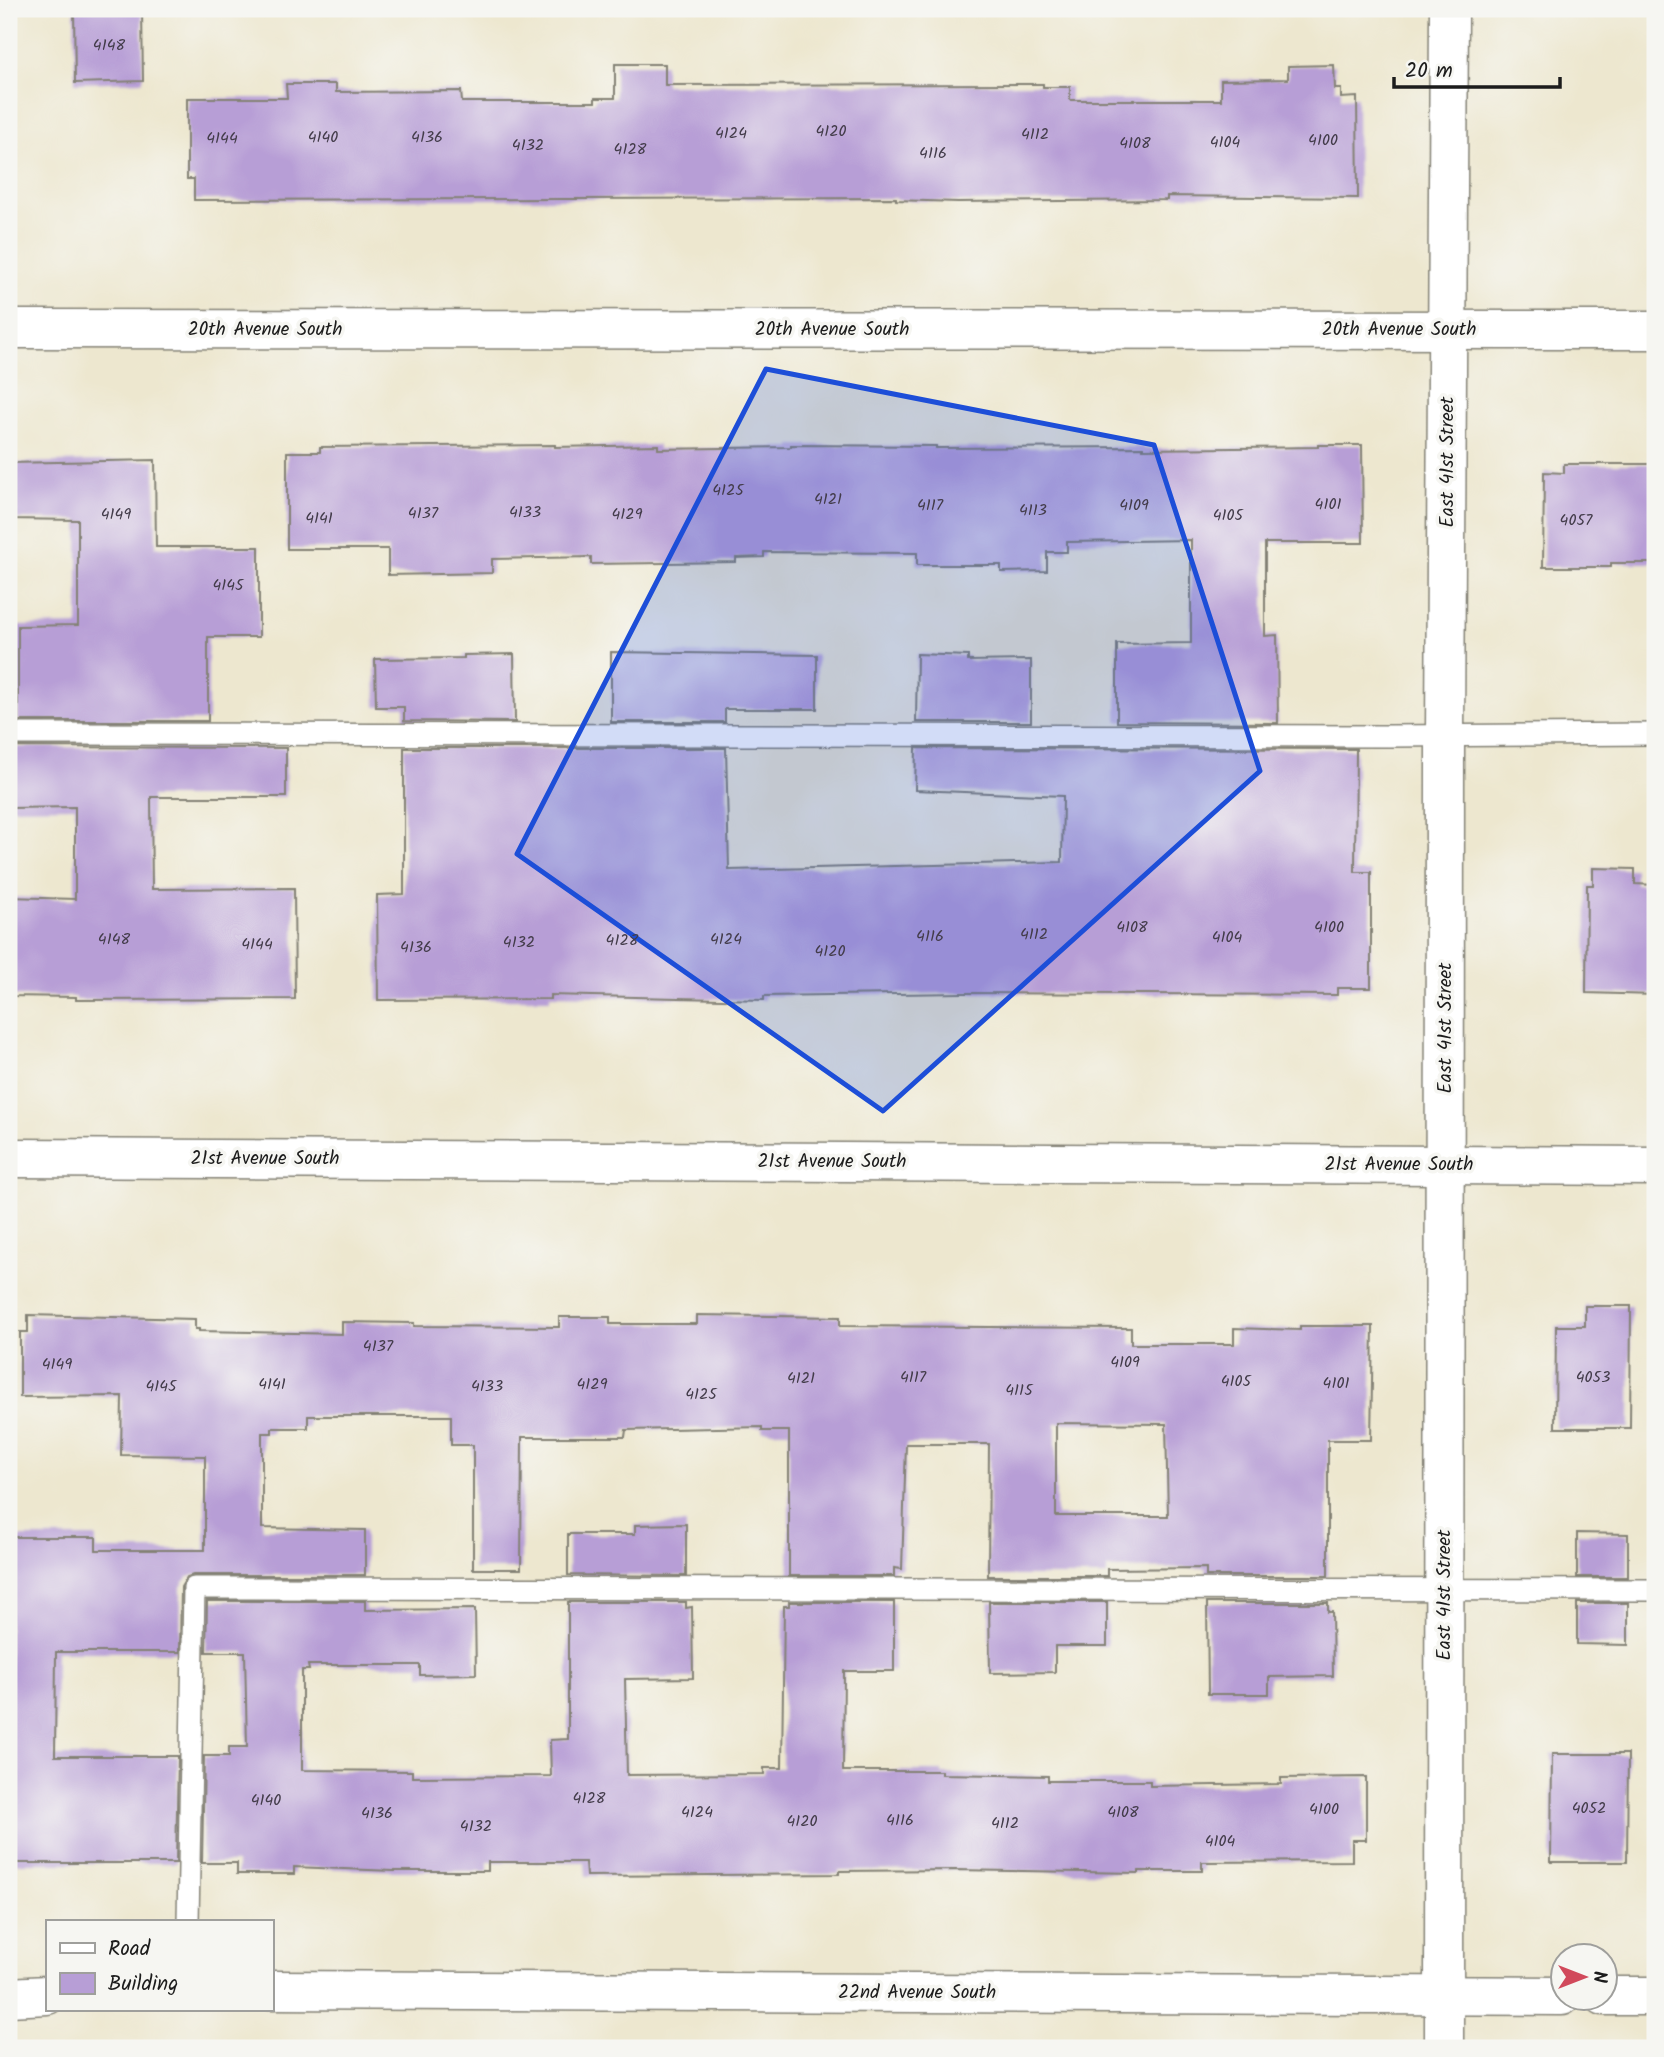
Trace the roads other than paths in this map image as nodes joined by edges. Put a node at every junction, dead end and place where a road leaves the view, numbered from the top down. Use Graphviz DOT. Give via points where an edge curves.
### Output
graph roads {
  1 [pos="1449,9"];
  2 [pos="9,329"];
  3 [pos="1448,330"];
  4 [pos="1655,330"];
  5 [pos="9,734"];
  6 [pos="1655,734"];
  7 [pos="1446,735"];
  8 [pos="9,1158"];
  9 [pos="1446,1166"];
  10 [pos="1655,1166"];
  11 [pos="1446,1590"];
  12 [pos="1655,1590"];
  13 [pos="188,1920"];
  14 [pos="273,1990"];
  15 [pos="46,1995"];
  16 [pos="1444,1996"];
  17 [pos="1548,1996"];
  18 [pos="1618,1996"];
  19 [pos="1655,1996"];
  20 [pos="9,1997"];
  21 [pos="1444,2048"];
  1 -- 3 [label="street, East 41st Street"];
  2 -- 3 [label="street, 20th Avenue South"];
  3 -- 4 [label="street, 20th Avenue South"];
  3 -- 7 [label="street, East 41st Street"];
  5 -- 7 [label="lane"];
  6 -- 7 [label="lane"];
  7 -- 9 [label="street, East 41st Street"];
  8 -- 9 [label="street, 21st Avenue South"];
  9 -- 10 [label="street, 21st Avenue South"];
  9 -- 11 [label="street, East 41st Street"];
  11 -- 12 [label="lane"];
  11 -- 13 [label="lane" via="194,1588"];
  11 -- 16 [label="street, East 41st Street"];
  14 -- 16 [label="street, 22nd Avenue South"];
  15 -- 20 [label="street"];
  16 -- 17 [label="street, 22nd Avenue South"];
  16 -- 21 [label="street, East 41st Street"];
  18 -- 19 [label="street"];
}
